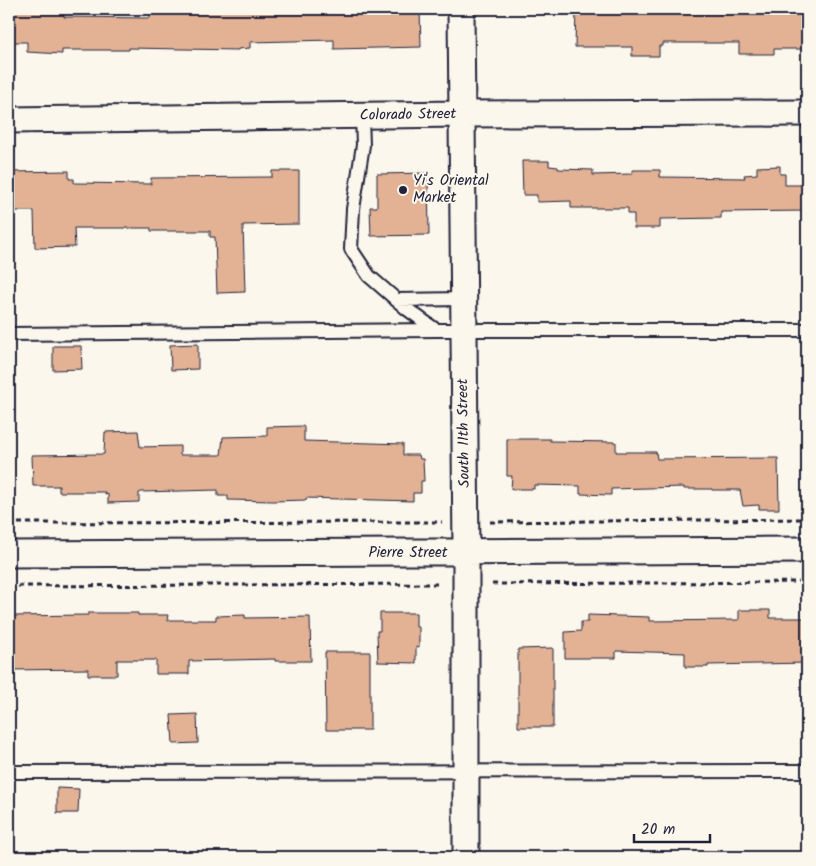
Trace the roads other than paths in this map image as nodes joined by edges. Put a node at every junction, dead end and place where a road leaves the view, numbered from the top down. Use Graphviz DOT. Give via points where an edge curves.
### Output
graph roads {
  1 [pos="461,9"];
  2 [pos="807,113"];
  3 [pos="462,114"];
  4 [pos="362,116"];
  5 [pos="9,120"];
  6 [pos="463,298"];
  7 [pos="396,300"];
  8 [pos="436,330"];
  9 [pos="463,330"];
  10 [pos="807,330"];
  11 [pos="9,334"];
  12 [pos="807,550"];
  13 [pos="466,552"];
  14 [pos="9,554"];
  15 [pos="807,771"];
  16 [pos="9,772"];
  17 [pos="465,772"];
  18 [pos="466,857"];
  1 -- 3 [label="street, South 11th Street"];
  2 -- 3 [label="street, Colorado Street"];
  3 -- 4 [label="street, Colorado Street"];
  3 -- 6 [label="street, South 11th Street"];
  4 -- 5 [label="street, Colorado Street"];
  4 -- 7 [label="lane" via="363,146 353,209 351,249 369,276"];
  6 -- 7 [label="lane"];
  6 -- 9 [label="street, South 11th Street"];
  7 -- 8 [label="lane"];
  8 -- 9 [label="lane"];
  8 -- 11 [label="lane"];
  9 -- 10 [label="lane"];
  9 -- 13 [label="street, South 11th Street"];
  12 -- 13 [label="street, Pierre Street"];
  13 -- 14 [label="street, Pierre Street"];
  13 -- 17 [label="street, South 11th Street"];
  15 -- 17 [label="lane"];
  16 -- 17 [label="lane"];
  17 -- 18 [label="street, South 11th Street"];
}
